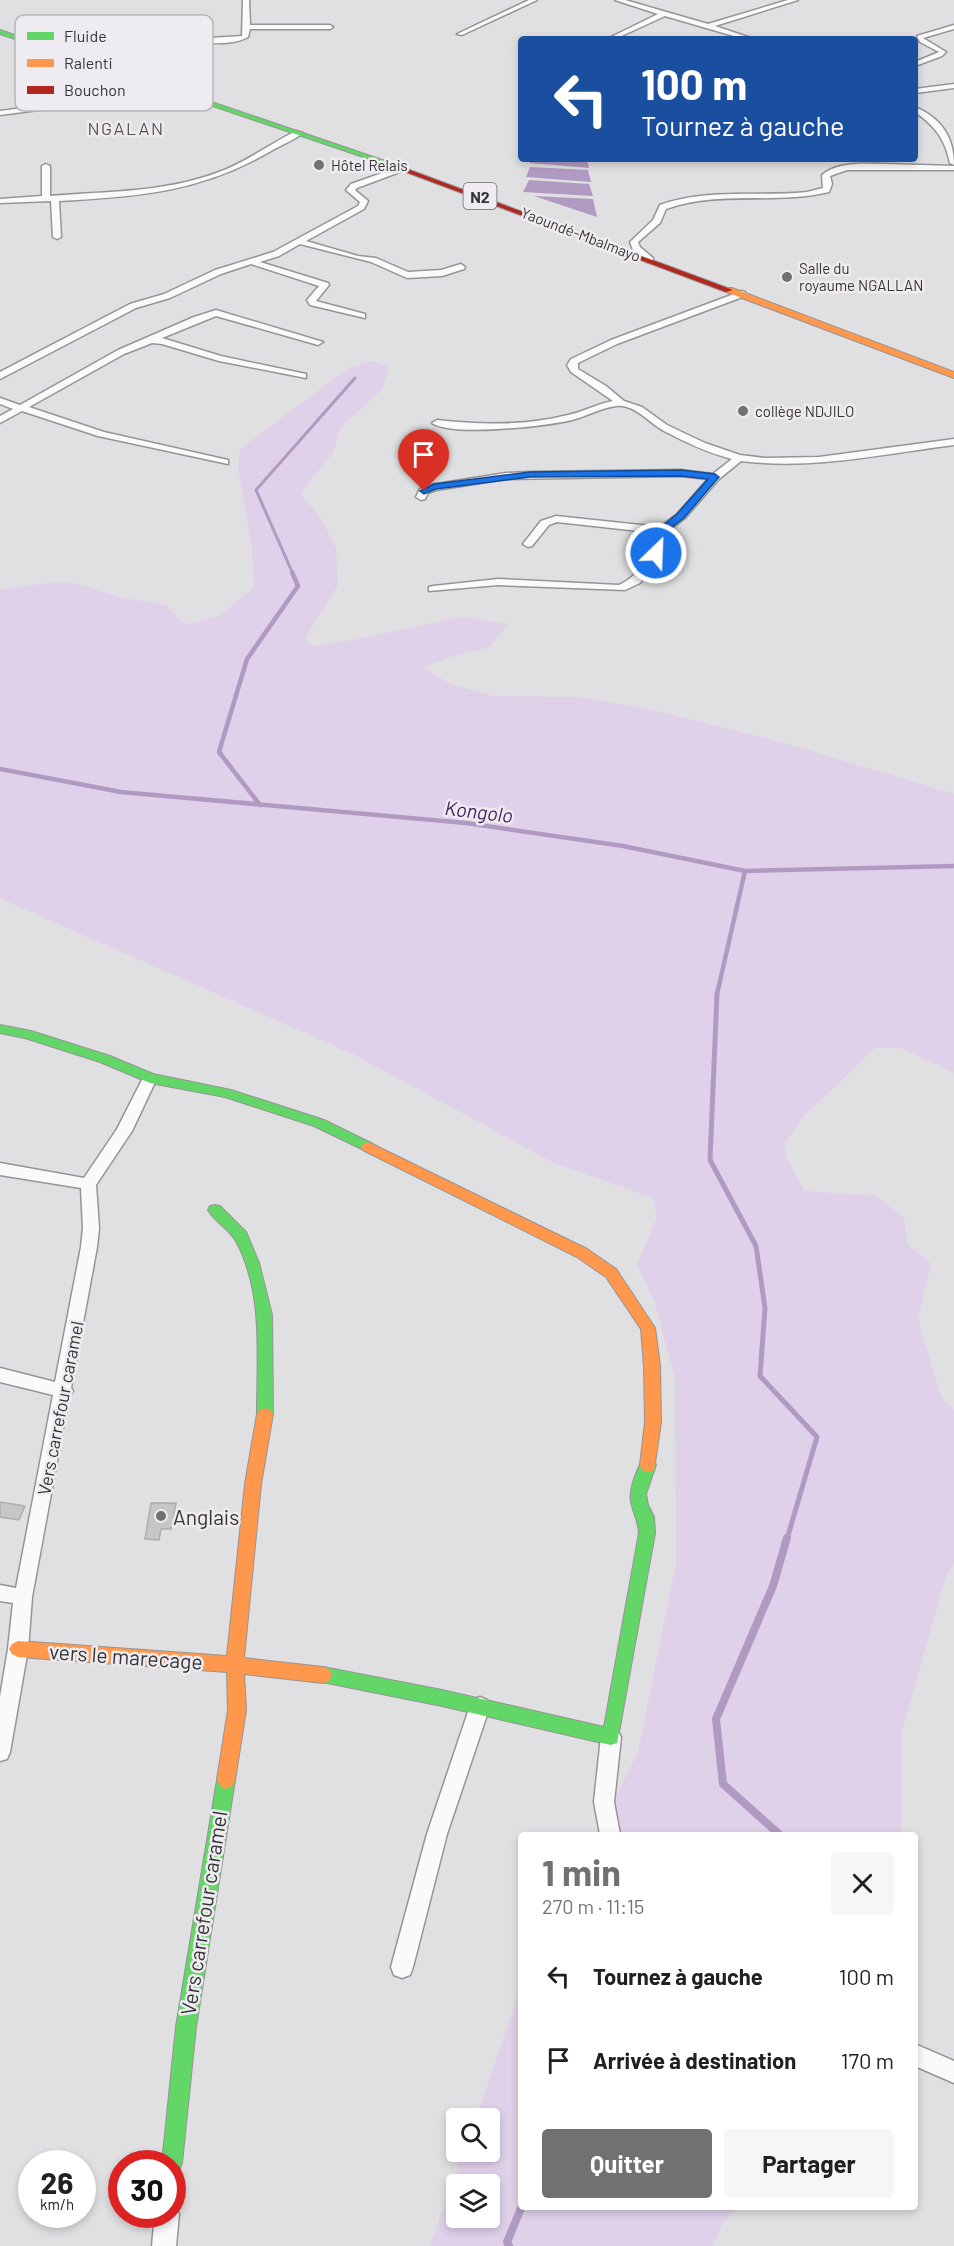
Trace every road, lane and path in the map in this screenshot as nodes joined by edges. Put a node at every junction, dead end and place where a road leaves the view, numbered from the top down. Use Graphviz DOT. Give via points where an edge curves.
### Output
graph roads {
  1 [pos="246,0"];
  2 [pos="534,0"];
  3 [pos="618,0"];
  4 [pos="650,0"];
  5 [pos="795,0"];
  6 [pos="635,4"];
  7 [pos="664,13"];
  8 [pos="708,26"];
  9 [pos="247,27"];
  10 [pos="330,27"];
  11 [pos="954,27"];
  12 [pos="0,33"];
  13 [pos="460,34"];
  14 [pos="616,36"];
  15 [pos="741,36"];
  16 [pos="15,38"];
  17 [pos="213,40"];
  18 [pos="918,63"];
  19 [pos="954,86"];
  20 [pos="918,91"];
  21 [pos="213,104"];
  22 [pos="15,111"];
  23 [pos="918,111"];
  24 [pos="0,113"];
  25 [pos="299,133"];
  26 [pos="954,163"];
  27 [pos="46,166"];
  28 [pos="402,168"];
  29 [pos="954,168"];
  30 [pos="51,198"];
  31 [pos="0,201"];
  32 [pos="57,237"];
  33 [pos="298,241"];
  34 [pos="650,260"];
  35 [pos="252,262"];
  36 [pos="461,267"];
  37 [pos="742,294"];
  38 [pos="362,316"];
  39 [pos="151,340"];
  40 [pos="318,342"];
  41 [pos="954,375"];
  42 [pos="0,376"];
  43 [pos="303,376"];
  44 [pos="0,401"];
  45 [pos="621,403"];
  46 [pos="21,408"];
  47 [pos="0,420"];
  48 [pos="436,423"];
  49 [pos="954,442"];
  50 [pos="739,458"];
  51 [pos="224,462"];
  52 [pos="715,477"];
  53 [pos="421,497"];
  54 [pos="663,530"];
  55 [pos="528,544"];
  56 [pos="433,589"];
  57 [pos="0,1029"];
  58 [pos="150,1078"];
  59 [pos="0,1169"];
  60 [pos="88,1184"];
  61 [pos="214,1210"];
  62 [pos="0,1375"];
  63 [pos="64,1391"];
  64 [pos="0,1593"];
  65 [pos="23,1598"];
  66 [pos="18,1649"];
  67 [pos="235,1664"];
  68 [pos="480,1706"];
  69 [pos="611,1737"];
  70 [pos="0,1752"];
  71 [pos="610,1832"];
  72 [pos="402,1967"];
  73 [pos="918,2056"];
  74 [pos="954,2072"];
  75 [pos="173,2150"];
  76 [pos="166,2228"];
  77 [pos="164,2246"];
  1 -- 9 [label="street"];
  2 -- 13 [label="street"];
  3 -- 6 [label="street"];
  4 -- 6 [label="street"];
  5 -- 8 [label="street"];
  6 -- 7 [label="street"];
  7 -- 8 [label="street"];
  7 -- 14 [label="street"];
  8 -- 15 [label="street"];
  9 -- 10 [label="street"];
  9 -- 17 [label="street" via="245,37"];
  11 -- 18 [label="street" via="919,37 943,52"];
  12 -- 16 [label="main road, Yaoundé-Mbalmayo / N2"];
  19 -- 20 [label="street"];
  21 -- 25 [label="main road, Yaoundé-Mbalmayo / N2"];
  22 -- 24 [label="street"];
  23 -- 26 [label="street" via="949,139"];
  25 -- 28 [label="main road, Yaoundé-Mbalmayo / N2"];
  25 -- 30 [label="street" via="236,168 190,184 154,191"];
  27 -- 30 [label="street"];
  28 -- 33 [label="street" via="354,186 350,190 364,201 361,207"];
  28 -- 34 [label="main road, Yaoundé-Mbalmayo / N2"];
  29 -- 34 [label="street" via="834,169 826,175 826,190 820,192 672,202 663,207 657,221 634,242"];
  30 -- 31 [label="street"];
  30 -- 32 [label="street"];
  33 -- 35 [label="street"];
  33 -- 36 [label="street" via="373,260 407,275 442,273"];
  34 -- 37 [label="main road, Yaoundé-Mbalmayo / N2"];
  35 -- 38 [label="street" via="325,285 311,300 313,303"];
  35 -- 42 [label="street" via="133,306"];
  37 -- 41 [label="main road, Yaoundé-Mbalmayo / N2"];
  37 -- 45 [label="street" via="574,361 574,370"];
  39 -- 40 [label="street" via="216,313"];
  39 -- 43 [label="street"];
  39 -- 46 [label="street" via="121,352"];
  44 -- 46 [label="street"];
  45 -- 48 [label="street" via="567,419 541,422 483,426"];
  45 -- 50 [label="street" via="637,407 688,439"];
  46 -- 47 [label="street"];
  46 -- 51 [label="street" via="101,434"];
  49 -- 50 [label="street" via="793,462"];
  50 -- 52 [label="street"];
  52 -- 53 [label="street" via="660,473 506,476 434,487"];
  52 -- 54 [label="street" via="681,516"];
  54 -- 55 [label="street" via="556,519 548,520"];
  54 -- 56 [label="street" via="656,553 636,581 621,588 498,582"];
  57 -- 58 [label="main road" via="105,1059"];
  58 -- 60 [label="street" via="124,1131"];
  58 -- 69 [label="main road" via="225,1093 319,1123 582,1253 611,1272 648,1328 653,1422 649,1463 638,1494 646,1517 645,1544"];
  59 -- 60 [label="street"];
  60 -- 63 [label="street, Vers carrefour caramel" via="89,1247"];
  61 -- 67 [label="main road, Vers carrefour caramel" via="241,1236 266,1315 266,1410 253,1484"];
  62 -- 63 [label="street"];
  63 -- 65 [label="street, Vers carrefour caramel"];
  64 -- 65 [label="street"];
  65 -- 66 [label="street, Vers carrefour caramel"];
  66 -- 67 [label="main road, vers le marecage"];
  66 -- 70 [label="street, Vers carrefour caramel"];
  67 -- 68 [label="main road, vers le marecage" via="339,1678"];
  67 -- 75 [label="main road, Vers carrefour caramel" via="237,1710 186,2027"];
  68 -- 69 [label="main road, vers le marecage"];
  68 -- 72 [label="street" via="437,1834"];
  69 -- 71 [label="street" via="604,1802"];
  73 -- 74 [label="street"];
  76 -- 77 [label="street"];
}
